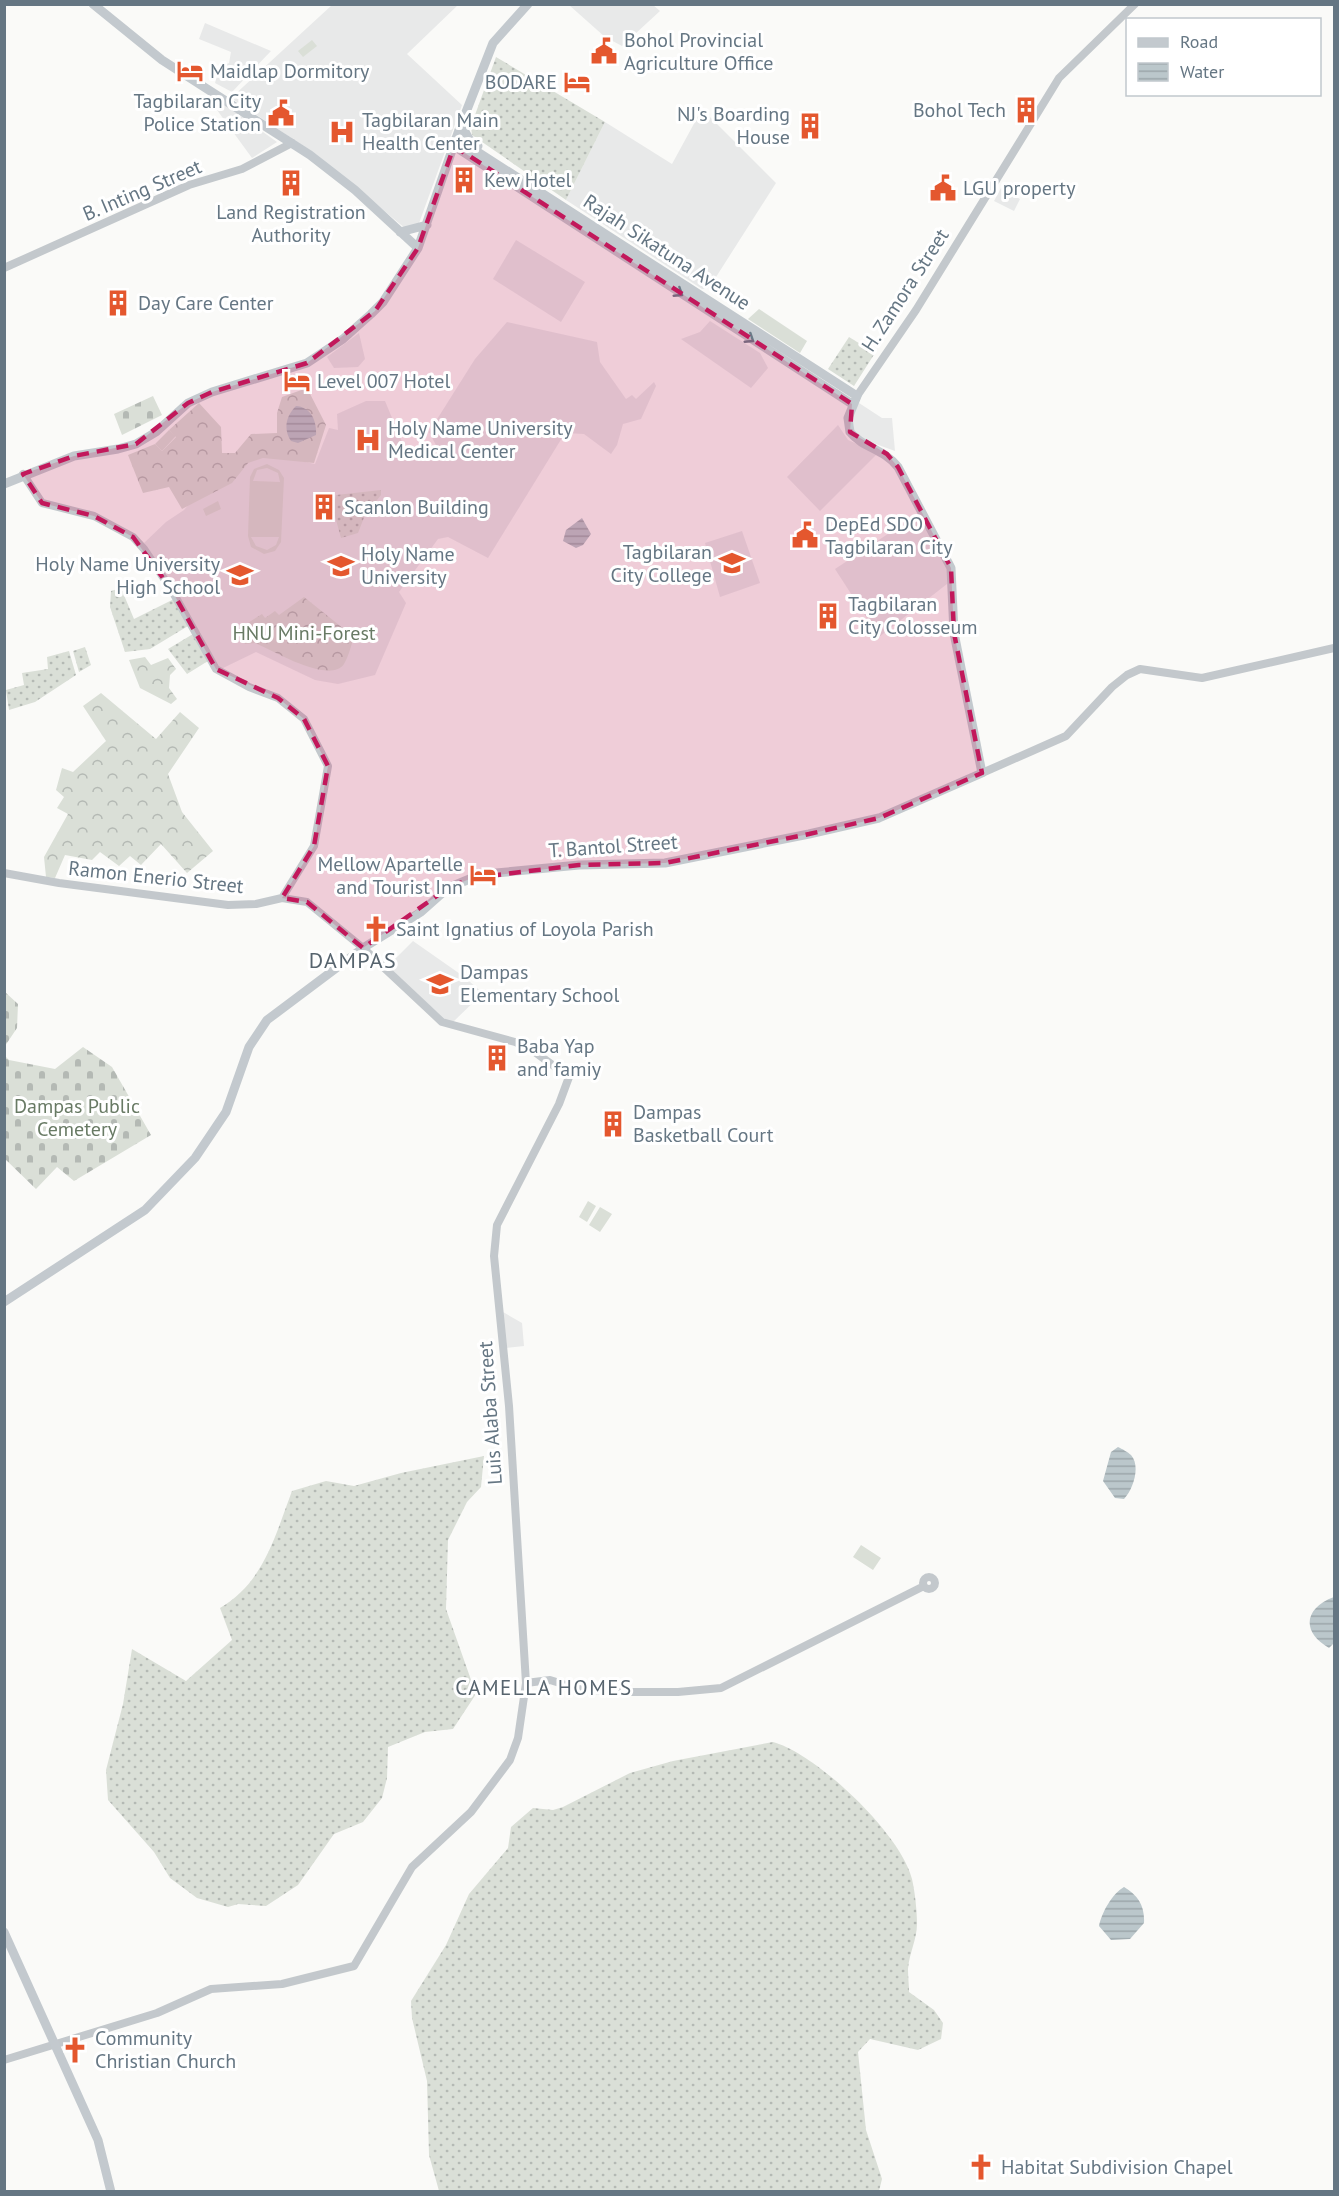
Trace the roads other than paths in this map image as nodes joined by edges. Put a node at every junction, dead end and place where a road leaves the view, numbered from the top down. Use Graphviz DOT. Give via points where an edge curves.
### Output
graph roads {
  1 [pos="93,4"];
  2 [pos="528,4"];
  3 [pos="1135,4"];
  4 [pos="461,124"];
  5 [pos="455,142"];
  6 [pos="292,143"];
  7 [pos="486,157"];
  8 [pos="557,208"];
  9 [pos="427,225"];
  10 [pos="400,232"];
  11 [pos="418,248"];
  12 [pos="4,268"];
  13 [pos="854,400"];
  14 [pos="23,474"];
  15 [pos="4,484"];
  16 [pos="1335,648"];
  17 [pos="982,773"];
  18 [pos="4,873"];
  19 [pos="282,898"];
  20 [pos="363,948"];
  21 [pos="569,1077"];
  22 [pos="4,1302"];
  23 [pos="924,1586"];
  24 [pos="526,1683"];
  25 [pos="4,1932"];
  26 [pos="53,2044"];
  27 [pos="4,2060"];
  28 [pos="111,2192"];
  1 -- 6 [label="main road" via="162,60"];
  2 -- 4 [label="main road" via="492,43"];
  3 -- 13 [label="street, H. Zamora Street" via="1059,78 916,310"];
  4 -- 5 [label="main road"];
  4 -- 7 [label="main road"];
  5 -- 7 [label="main road, Rajah Sikatuna Avenue"];
  5 -- 8 [label="main road"];
  5 -- 9 [label="main road"];
  6 -- 10 [label="main road" via="355,190"];
  6 -- 12 [label="street, B. Inting Street" via="242,169 189,185"];
  7 -- 8 [label="main road, Rajah Sikatuna Avenue"];
  8 -- 13 [label="main road, Rajah Sikatuna Avenue"];
  9 -- 10 [label="main road"];
  9 -- 11 [label="main road"];
  10 -- 11 [label="main road"];
  11 -- 14 [label="main road" via="375,311 307,363 188,403 165,425 136,444 74,456"];
  13 -- 17 [label="main road" via="848,418 850,432 862,443 887,454 898,466 951,568 954,633"];
  14 -- 15 [label="main road"];
  14 -- 19 [label="street" via="42,503 94,516 133,537 171,589 216,669 278,698 304,719 328,766 314,846"];
  16 -- 17 [label="street" via="1202,678 1140,669 1112,687 1066,736"];
  17 -- 20 [label="main road, T. Bantol Street" via="879,818 809,834 665,863 579,865 472,878 448,888 421,912"];
  18 -- 19 [label="street, Ramon Enerio Street" via="228,905"];
  19 -- 20 [label="street, Ramon Enerio Street" via="307,902"];
  20 -- 21 [label="street, Ramon Enerio Street" via="442,1022 515,1042"];
  20 -- 22 [label="main road, T. Bantol Street" via="267,1020 249,1047 226,1112 195,1158 152,1204"];
  21 -- 24 [label="street, Luis Alaba Street" via="498,1225 494,1256 509,1406"];
  23 -- 24 [label="street" via="721,1688 619,1692 579,1689 550,1680"];
  24 -- 26 [label="street, Luis Alaba Street" via="518,1738 510,1760 471,1812 412,1867 354,1966 282,1984 211,1989 157,2013"];
  25 -- 26 [label="main road"];
  26 -- 27 [label="street"];
  26 -- 28 [label="main road" via="98,2140"];
}
